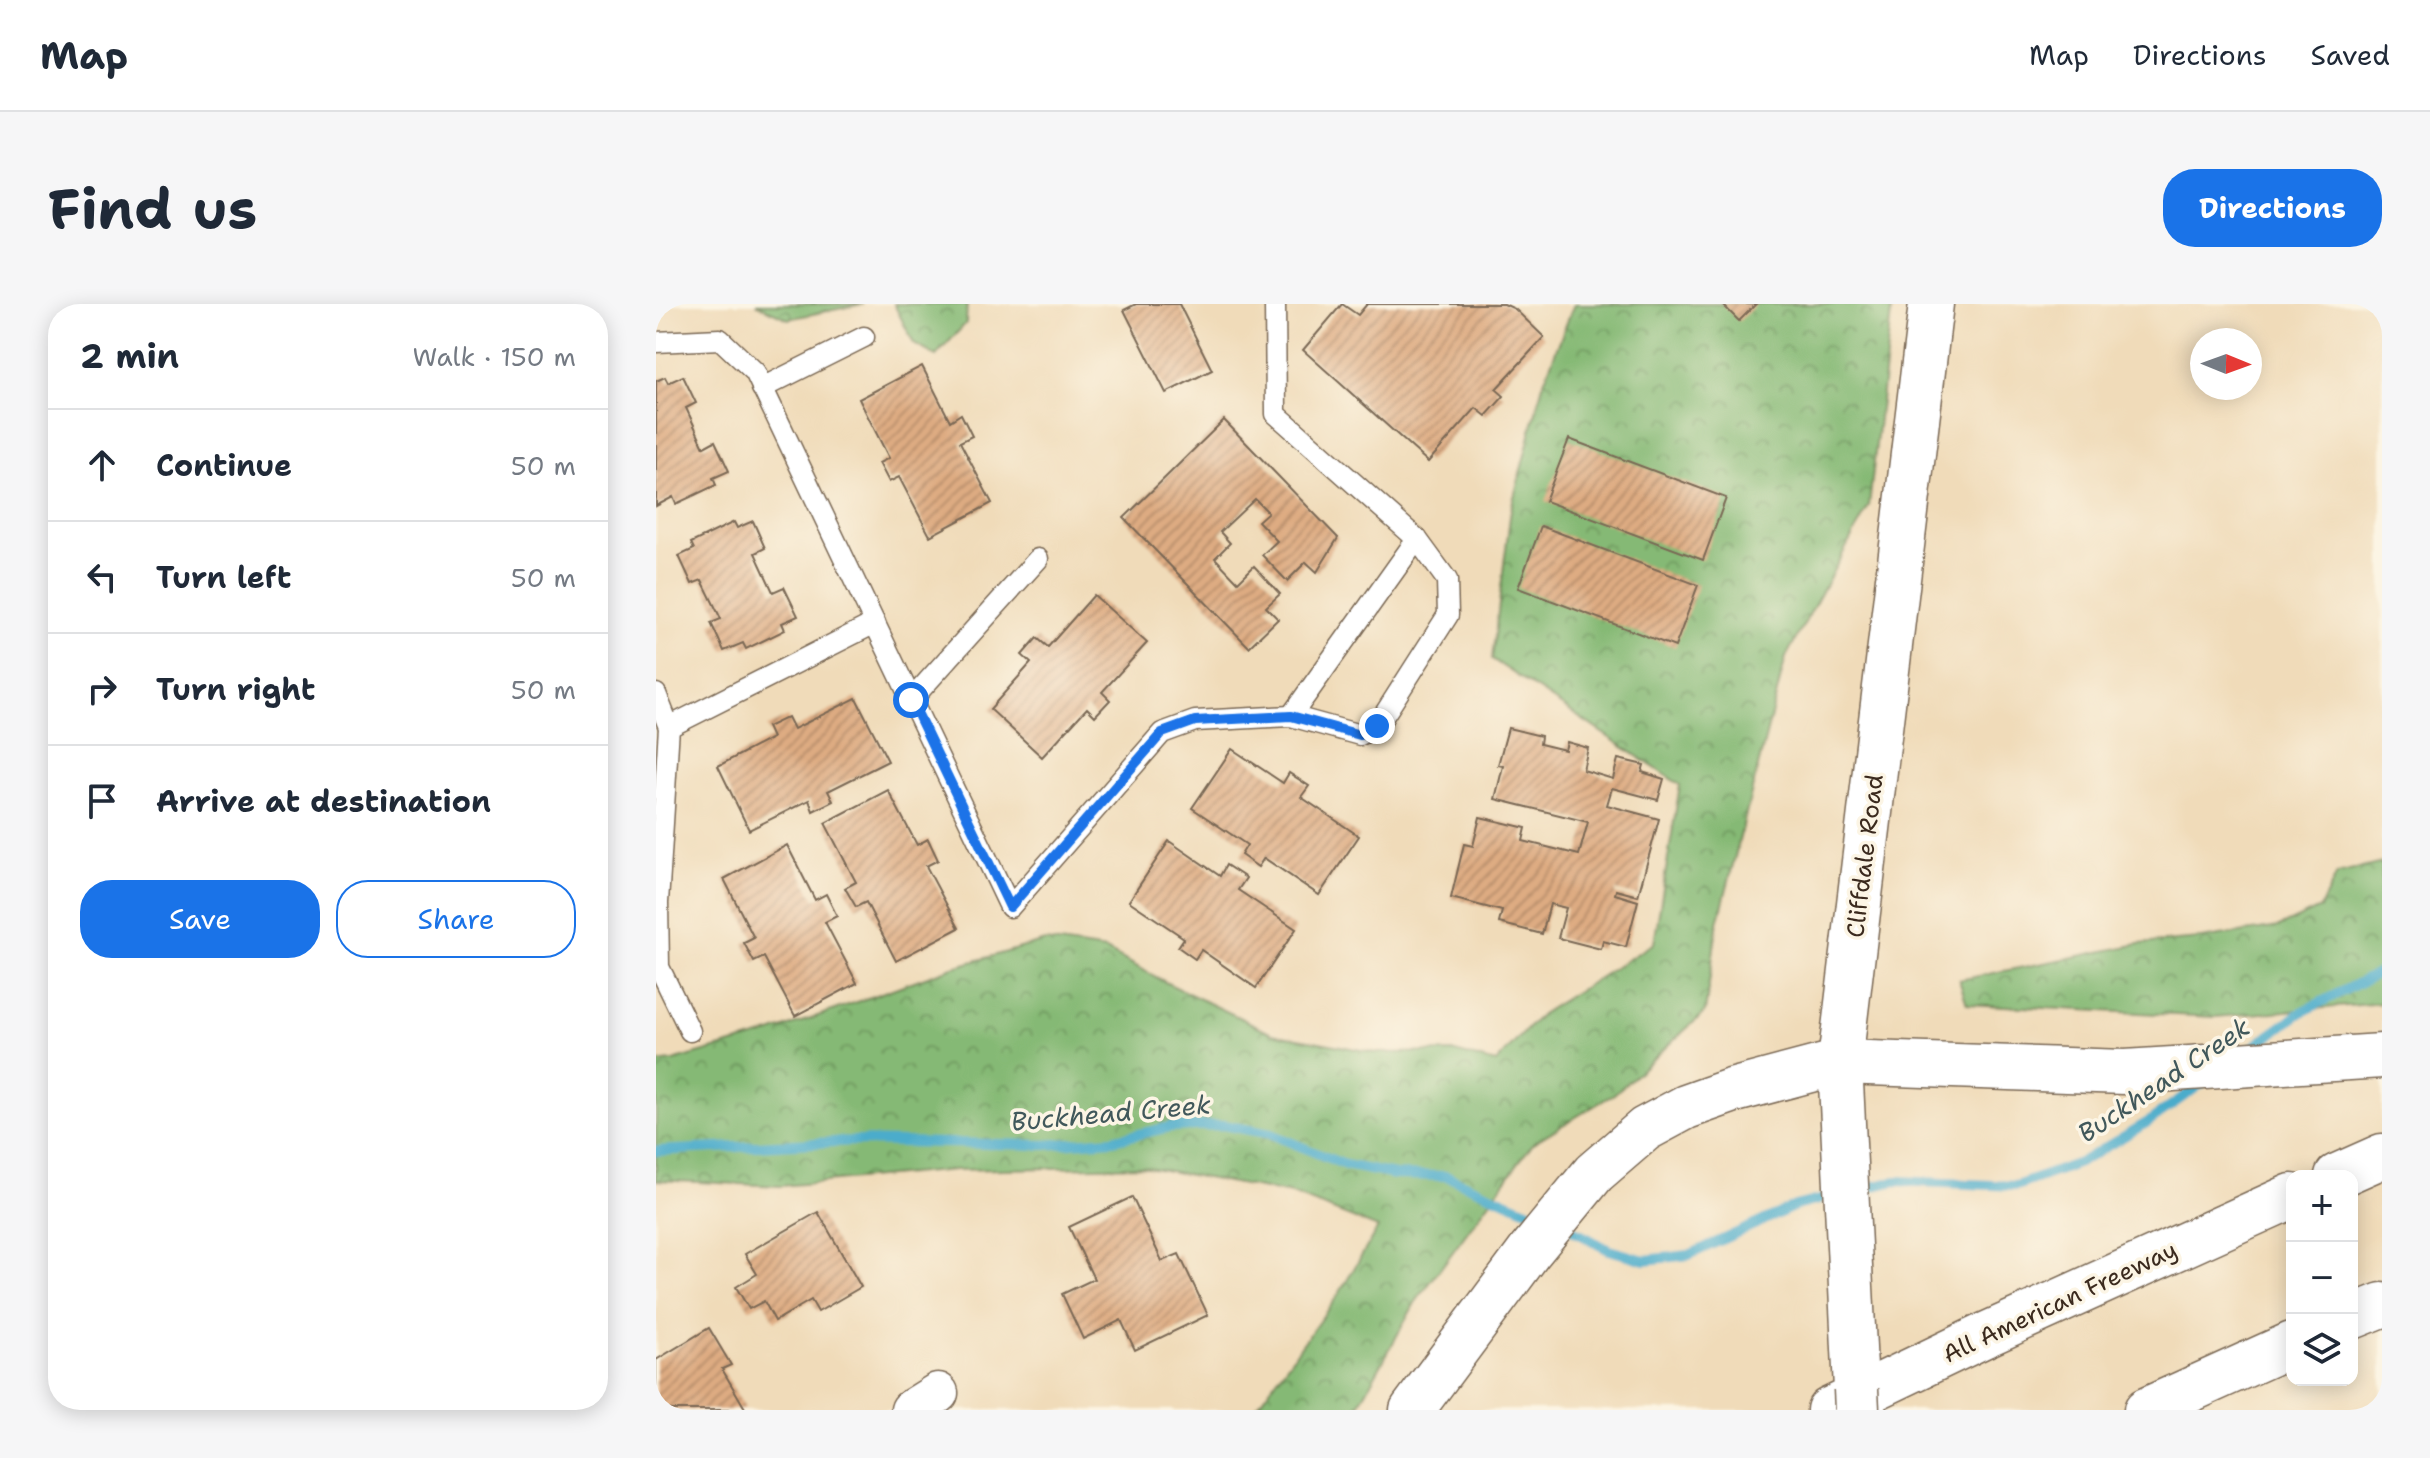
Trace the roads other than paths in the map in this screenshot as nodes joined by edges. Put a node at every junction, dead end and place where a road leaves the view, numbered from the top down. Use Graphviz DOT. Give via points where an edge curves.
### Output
graph roads {
  1 [pos="1275,304"];
  2 [pos="1931,304"];
  3 [pos="864,337"];
  4 [pos="656,342"];
  5 [pos="762,388"];
  6 [pos="1417,539"];
  7 [pos="1038,559"];
  8 [pos="875,623"];
  9 [pos="656,694"];
  10 [pos="911,700"];
  11 [pos="1291,716"];
  12 [pos="669,727"];
  13 [pos="690,1031"];
  14 [pos="2382,1056"];
  15 [pos="1840,1062"];
  16 [pos="2382,1156"];
  17 [pos="2350,1170"];
  18 [pos="2286,1199"];
  19 [pos="2382,1305"];
  20 [pos="2358,1315"];
  21 [pos="2286,1347"];
  22 [pos="1412,1410"];
  23 [pos="1829,1410"];
  24 [pos="1857,1410"];
  25 [pos="2146,1410"];
  1 -- 6 [label="lane" via="1276,414"];
  2 -- 15 [label="main road, Cliffdale Road"];
  3 -- 5 [label="lane"];
  4 -- 5 [label="lane" via="720,339 755,372"];
  5 -- 8 [label="lane"];
  6 -- 11 [label="lane"];
  6 -- 11 [label="lane" via="1447,580 1448,615 1377,726 1360,735"];
  7 -- 10 [label="lane"];
  8 -- 10 [label="lane"];
  8 -- 12 [label="lane"];
  9 -- 12 [label="lane"];
  10 -- 11 [label="lane" via="1010,907 1162,733 1195,721"];
  12 -- 13 [label="lane" via="659,967"];
  14 -- 15 [label="main road" via="2125,1072"];
  15 -- 22 [label="main road" via="1731,1091 1645,1129 1594,1173"];
  15 -- 24 [label="main road, Cliffdale Road, bridge"];
  16 -- 17 [label="main road"];
  18 -- 23 [label="main road, All American Freeway"];
  19 -- 20 [label="main road"];
  21 -- 25 [label="main road"];
}
